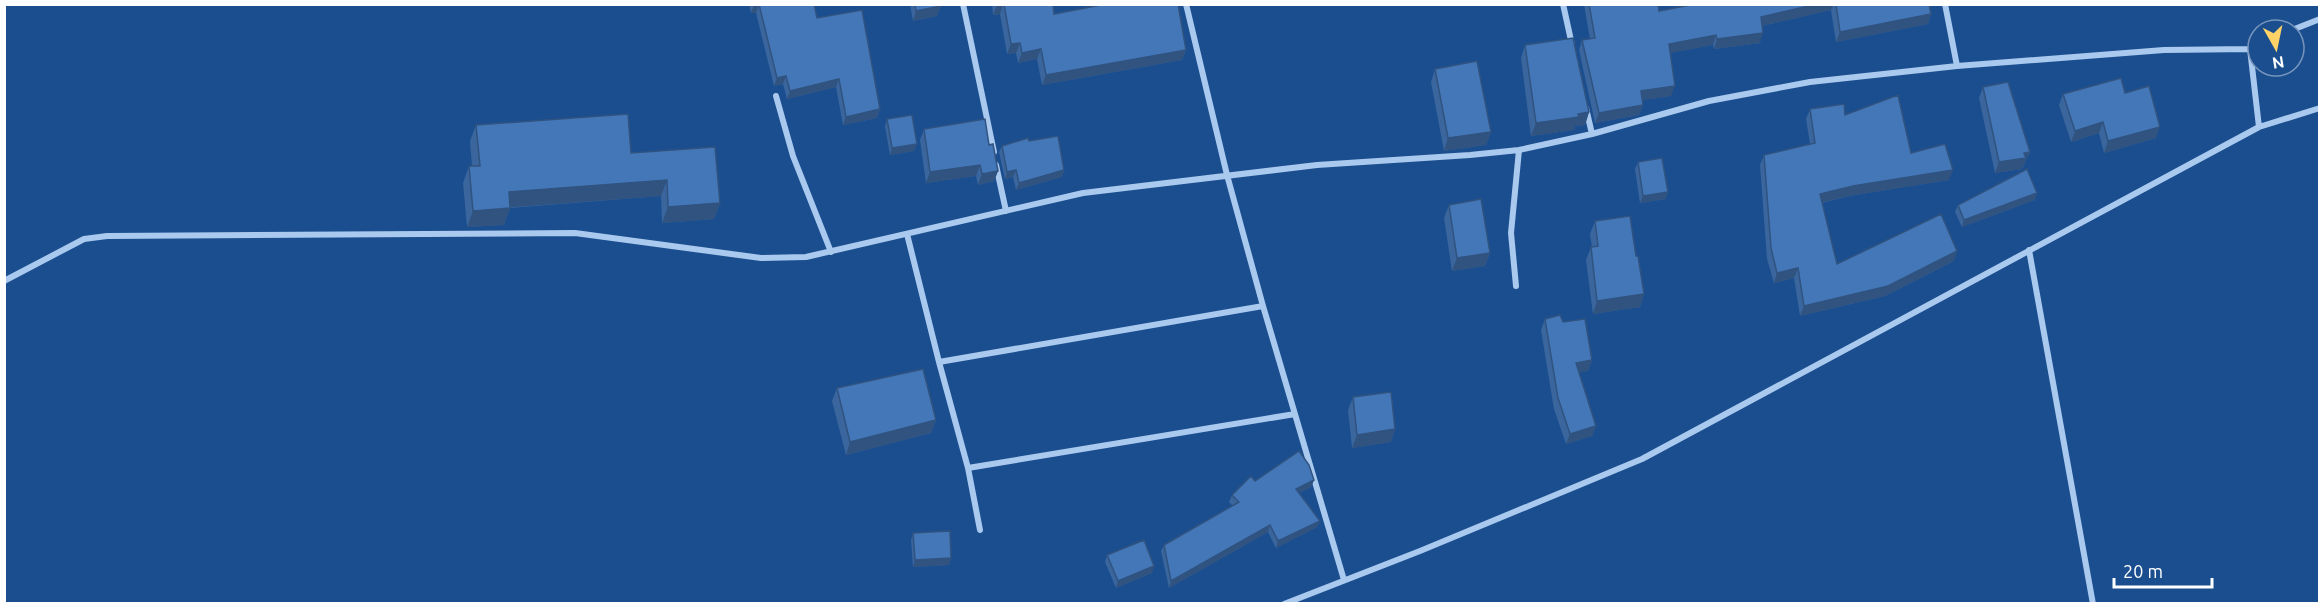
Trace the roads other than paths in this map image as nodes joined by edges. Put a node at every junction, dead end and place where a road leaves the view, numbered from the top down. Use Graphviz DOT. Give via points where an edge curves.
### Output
graph roads {
  1 [pos="963,4"];
  2 [pos="1186,4"];
  3 [pos="1563,4"];
  4 [pos="1945,4"];
  5 [pos="2246,49"];
  6 [pos="1575,56"];
  7 [pos="1957,66"];
  8 [pos="2253,78"];
  9 [pos="776,96"];
  10 [pos="1585,100"];
  11 [pos="2319,108"];
  12 [pos="2259,127"];
  13 [pos="1592,134"];
  14 [pos="1519,150"];
  15 [pos="1227,175"];
  16 [pos="1006,211"];
  17 [pos="907,234"];
  18 [pos="2029,250"];
  19 [pos="831,252"];
  20 [pos="4,281"];
  21 [pos="1516,286"];
  22 [pos="1263,306"];
  23 [pos="939,362"];
  24 [pos="1295,414"];
  25 [pos="968,468"];
  26 [pos="980,530"];
  27 [pos="1344,580"];
  28 [pos="1284,603"];
  29 [pos="2093,603"];
  1 -- 16 [label="street"];
  2 -- 15 [label="street"];
  3 -- 6 [label="street"];
  4 -- 7 [label="street"];
  5 -- 7 [label="street" via="2164,50"];
  7 -- 13 [label="street" via="1810,82 1709,101"];
  8 -- 12 [label="street"];
  9 -- 19 [label="street" via="793,156"];
  10 -- 13 [label="street"];
  11 -- 12 [label="street"];
  12 -- 18 [label="street"];
  13 -- 14 [label="street"];
  14 -- 15 [label="street"];
  14 -- 21 [label="street" via="1511,233"];
  15 -- 16 [label="street" via="1083,193"];
  15 -- 22 [label="street"];
  16 -- 17 [label="street"];
  17 -- 19 [label="street"];
  17 -- 23 [label="street"];
  18 -- 27 [label="street" via="1642,459"];
  18 -- 29 [label="street"];
  19 -- 20 [label="street" via="761,258 575,233 107,236 84,240"];
  22 -- 23 [label="street"];
  22 -- 24 [label="street"];
  23 -- 25 [label="street"];
  24 -- 25 [label="street"];
  24 -- 27 [label="street"];
  25 -- 26 [label="street"];
  27 -- 28 [label="street"];
}
